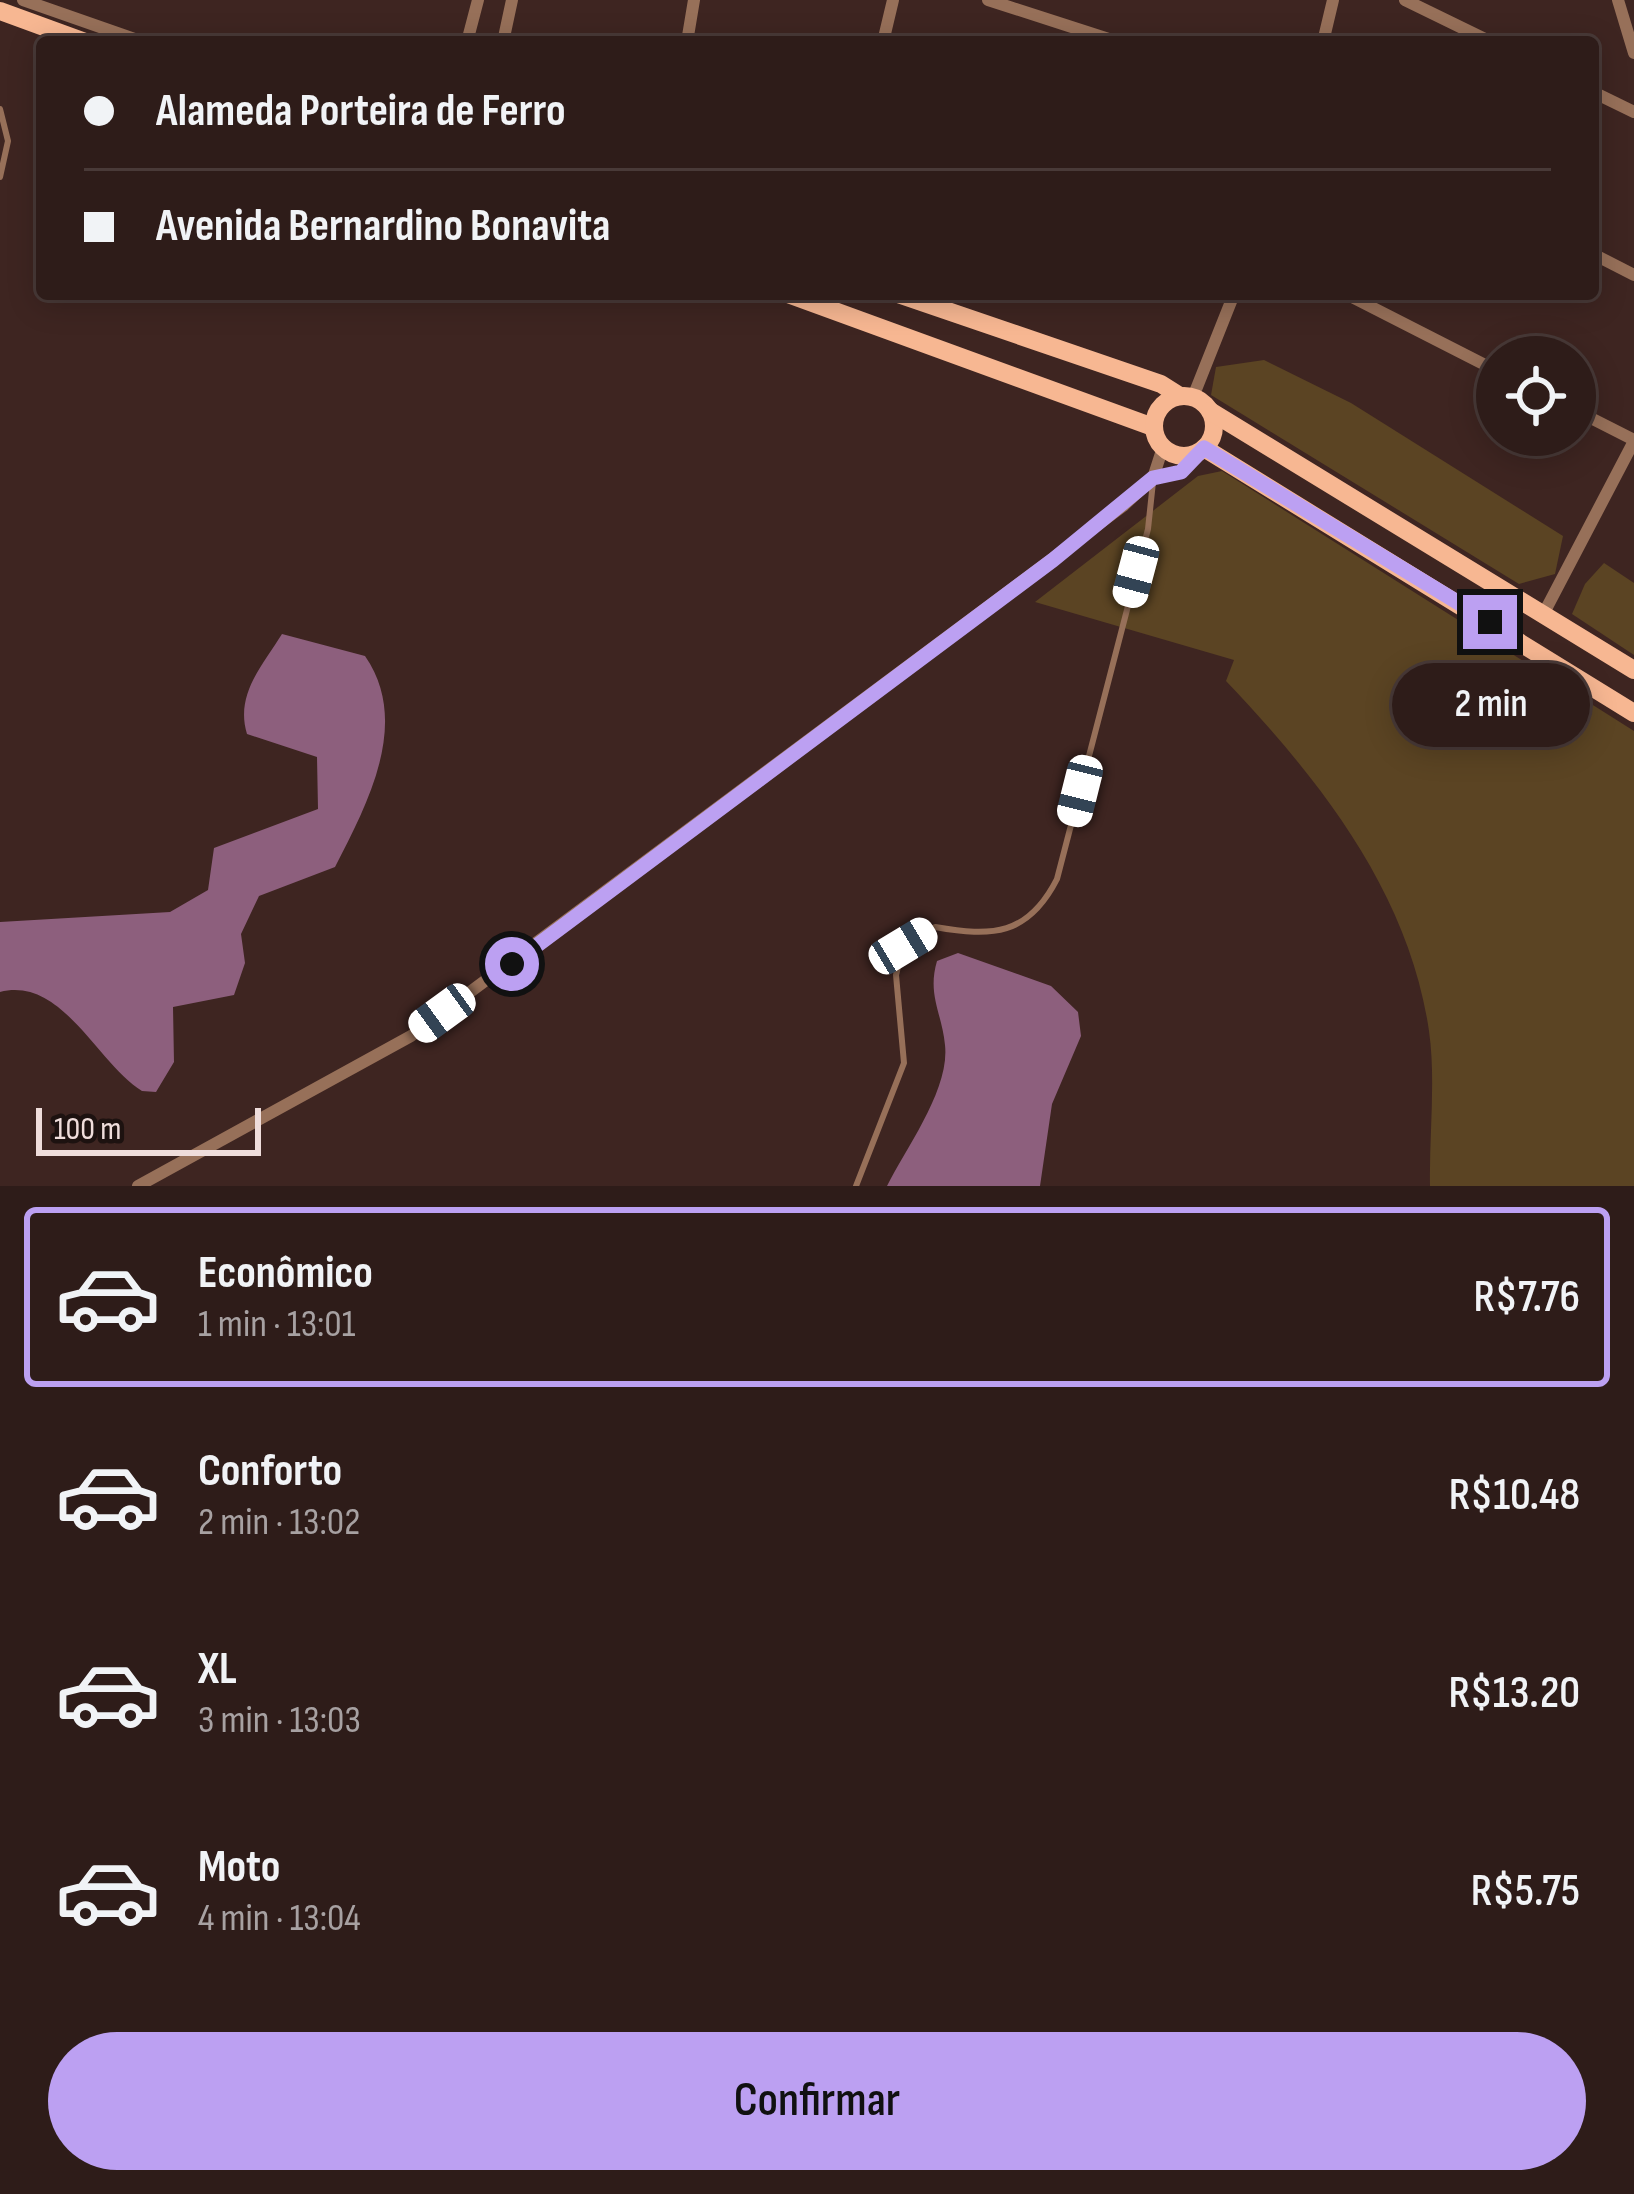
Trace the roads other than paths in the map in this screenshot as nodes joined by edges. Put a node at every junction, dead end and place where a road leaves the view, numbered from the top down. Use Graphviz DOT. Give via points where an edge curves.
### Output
graph roads {
  1 [pos="23,0"];
  2 [pos="478,0"];
  3 [pos="512,0"];
  4 [pos="694,0"];
  5 [pos="892,0"];
  6 [pos="988,0"];
  7 [pos="1333,0"];
  8 [pos="1405,0"];
  9 [pos="1618,0"];
  10 [pos="0,10"];
  11 [pos="69,36"];
  12 [pos="126,36"];
  13 [pos="469,36"];
  14 [pos="504,36"];
  15 [pos="688,36"];
  16 [pos="884,36"];
  17 [pos="1099,36"];
  18 [pos="1324,36"];
  19 [pos="1479,36"];
  20 [pos="1634,53"];
  21 [pos="1599,95"];
  22 [pos="0,109"];
  23 [pos="1634,112"];
  24 [pos="0,177"];
  25 [pos="1599,257"];
  26 [pos="1634,275"];
  27 [pos="804,300"];
  28 [pos="915,300"];
  29 [pos="1231,300"];
  30 [pos="1358,300"];
  31 [pos="1017,336"];
  32 [pos="1476,359"];
  33 [pos="1002,375"];
  34 [pos="1187,396"];
  35 [pos="1210,411"];
  36 [pos="1596,421"];
  37 [pos="1154,427"];
  38 [pos="1634,440"];
  39 [pos="1163,448"];
  40 [pos="1202,450"];
  41 [pos="1153,478"];
  42 [pos="1545,611"];
  43 [pos="1634,670"];
  44 [pos="1634,712"];
  45 [pos="138,1186"];
  46 [pos="856,1186"];
  1 -- 12 [label="street"];
  2 -- 13 [label="street"];
  3 -- 14 [label="street"];
  4 -- 15 [label="street"];
  5 -- 16 [label="street"];
  6 -- 17 [label="street"];
  7 -- 18 [label="street"];
  8 -- 19 [label="street"];
  9 -- 20 [label="street"];
  10 -- 11 [label="main road"];
  21 -- 23 [label="street"];
  22 -- 24 [label="lane" via="8,142"];
  25 -- 26 [label="street"];
  27 -- 33 [label="main road"];
  28 -- 31 [label="main road"];
  29 -- 34 [label="street"];
  30 -- 32 [label="street"];
  31 -- 33 [label="main road"];
  31 -- 34 [label="main road"];
  33 -- 37 [label="main road"];
  34 -- 35 [label="main road"];
  34 -- 37 [label="main road" via="1160,406"];
  35 -- 40 [label="main road" via="1214,430"];
  35 -- 42 [label="main road"];
  36 -- 38 [label="street"];
  37 -- 39 [label="main road"];
  38 -- 42 [label="street"];
  39 -- 40 [label="main road" via="1184,456"];
  39 -- 41 [label="street"];
  40 -- 41 [label="street" via="1181,472"];
  40 -- 44 [label="main road"];
  41 -- 45 [label="street" via="410,1036"];
  41 -- 46 [label="lane" via="1148,529 1057,879 1033,914 1009,928 982,935 935,926 903,946 896,975 904,1063"];
  42 -- 43 [label="main road"];
}
